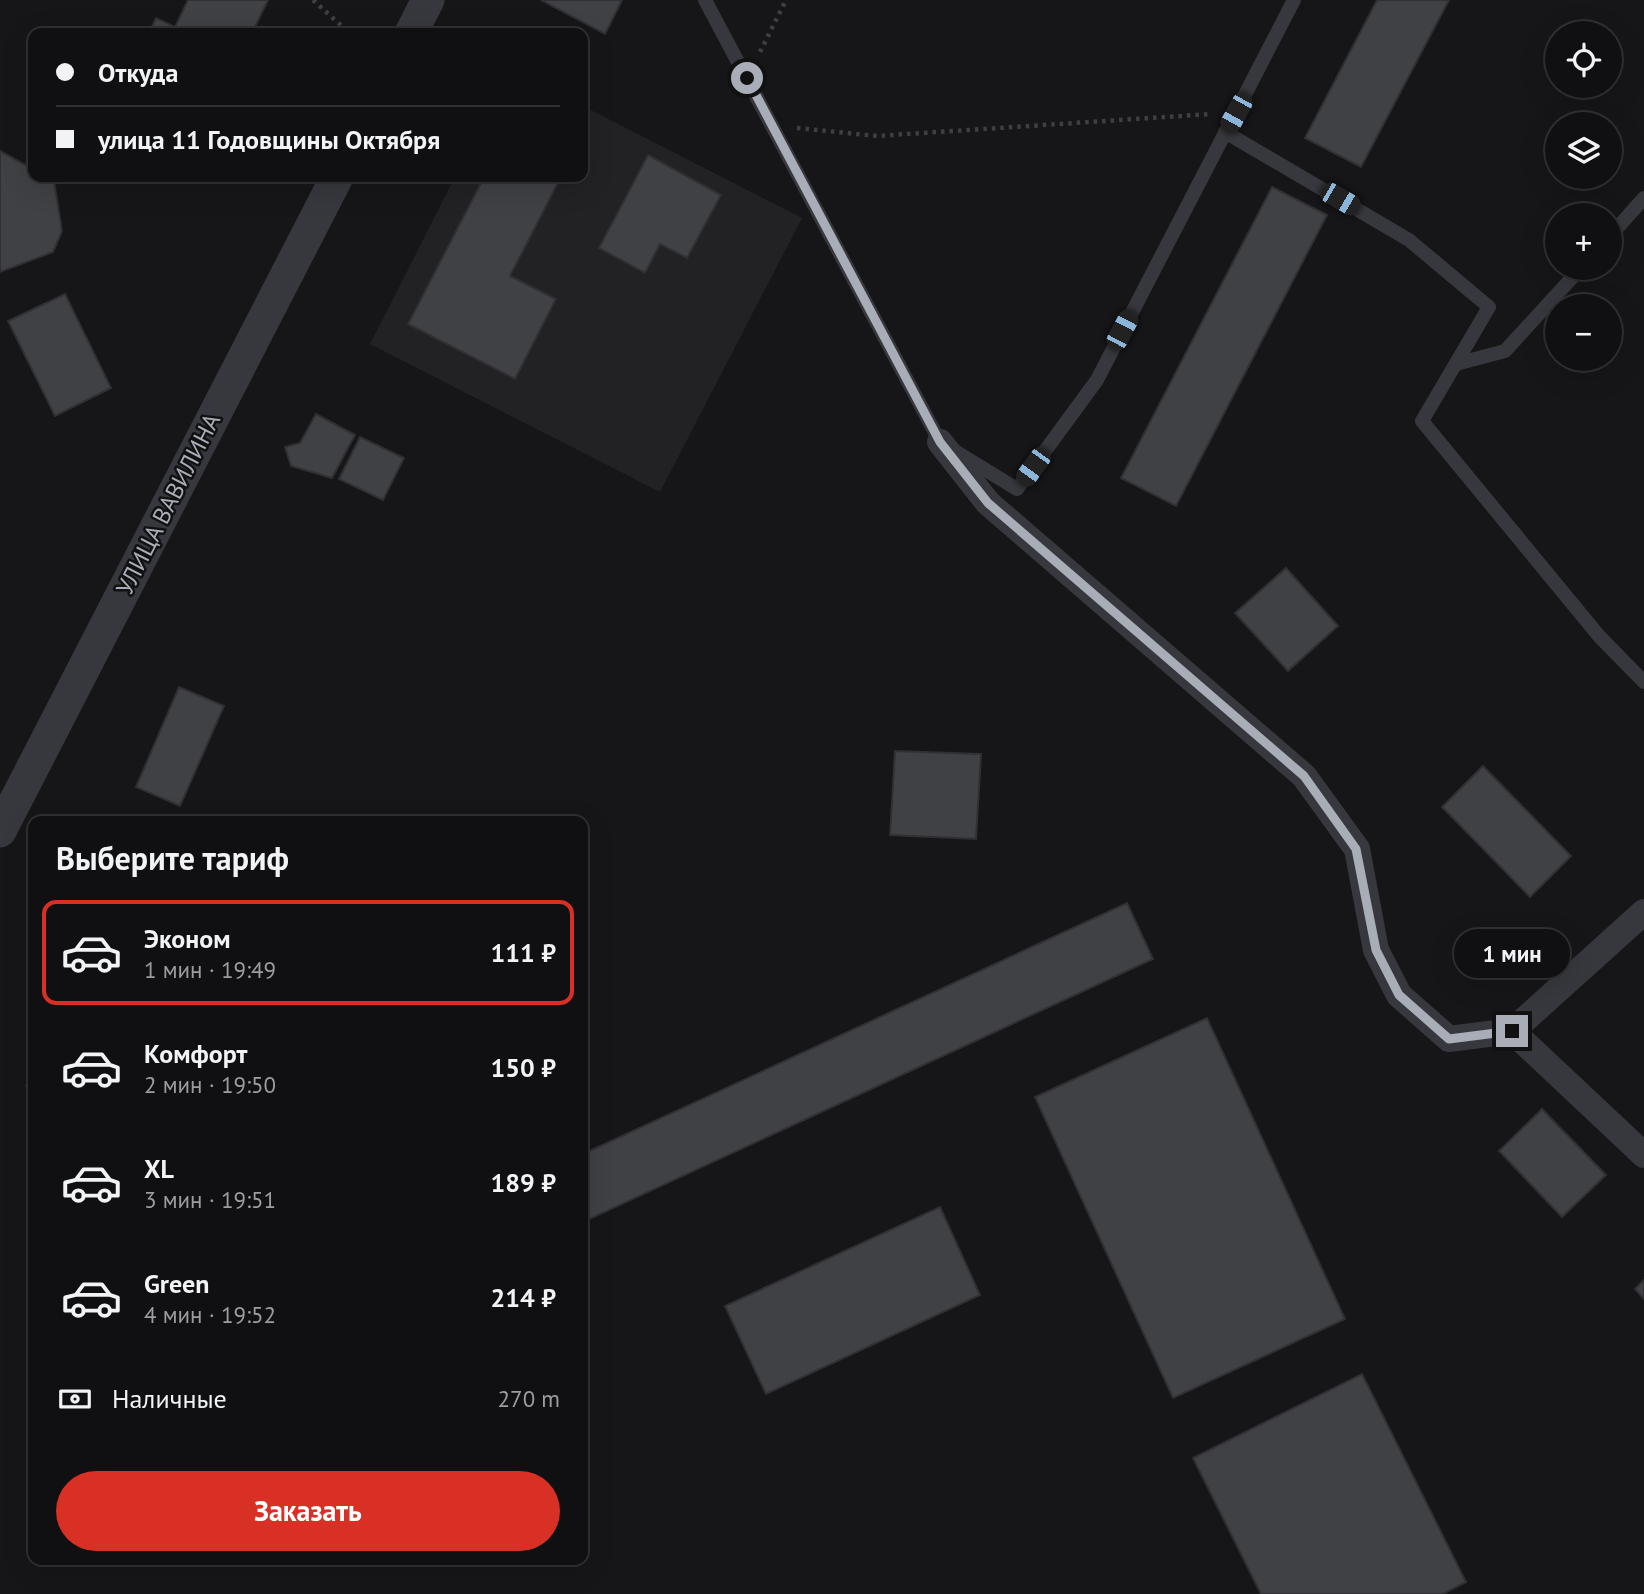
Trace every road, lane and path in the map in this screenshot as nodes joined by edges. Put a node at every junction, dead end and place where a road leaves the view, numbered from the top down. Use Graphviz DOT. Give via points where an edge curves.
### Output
graph roads {
  1 [pos="313,0"];
  2 [pos="428,0"];
  3 [pos="705,0"];
  4 [pos="786,0"];
  5 [pos="1294,0"];
  6 [pos="344,28"];
  7 [pos="414,28"];
  8 [pos="747,78"];
  9 [pos="1236,113"];
  10 [pos="772,126"];
  11 [pos="1225,132"];
  12 [pos="334,182"];
  13 [pos="1644,198"];
  14 [pos="1622,223"];
  15 [pos="1570,280"];
  16 [pos="1456,364"];
  17 [pos="940,442"];
  18 [pos="1644,682"];
  19 [pos="0,831"];
  20 [pos="1644,912"];
  21 [pos="1512,1031"];
  22 [pos="1644,1156"];
  1 -- 6 [label="path"];
  2 -- 7 [label="street"];
  3 -- 8 [label="lane"];
  4 -- 8 [label="path"];
  5 -- 9 [label="lane"];
  8 -- 10 [label="lane"];
  9 -- 10 [label="path" via="877,136"];
  9 -- 11 [label="lane"];
  10 -- 17 [label="lane"];
  11 -- 16 [label="lane" via="1409,240 1489,307"];
  11 -- 17 [label="lane" via="1097,380 1017,489"];
  12 -- 19 [label="street, УЛИЦА ВАВИЛИНА"];
  13 -- 14 [label="lane"];
  15 -- 16 [label="lane" via="1505,351"];
  16 -- 18 [label="lane" via="1422,421 1599,635"];
  17 -- 21 [label="street" via="988,503 1304,776 1356,849 1376,950 1399,995 1449,1039"];
  20 -- 21 [label="street"];
  21 -- 22 [label="street"];
}
